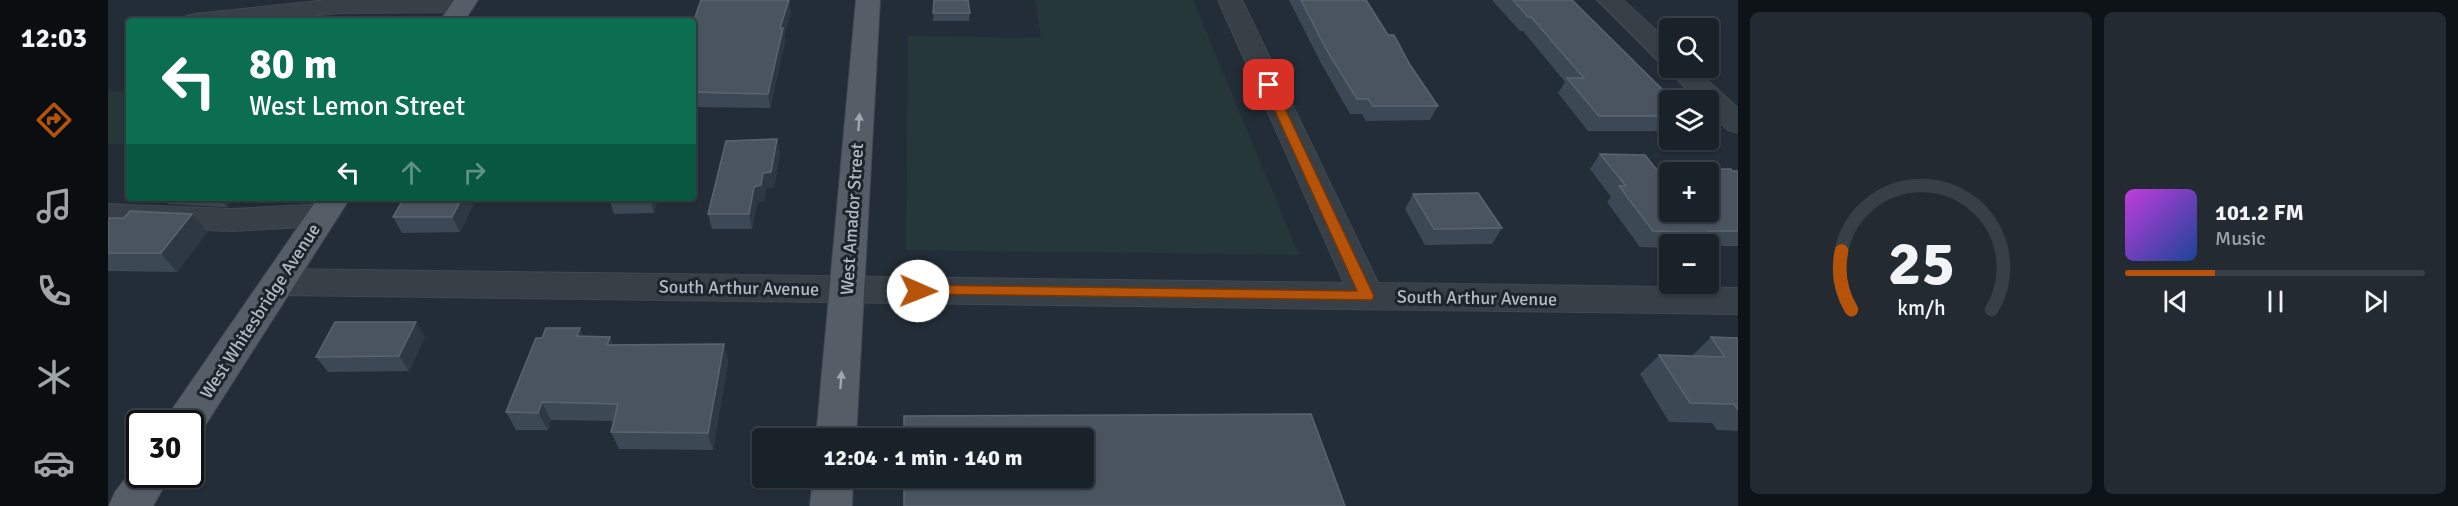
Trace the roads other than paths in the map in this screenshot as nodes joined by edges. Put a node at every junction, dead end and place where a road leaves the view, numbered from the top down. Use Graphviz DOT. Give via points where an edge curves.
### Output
graph roads {
  1 [pos="868,0"];
  2 [pos="1230,0"];
  3 [pos="1609,0"];
  4 [pos="461,8"];
  5 [pos="224,18"];
  6 [pos="1659,48"];
  7 [pos="1690,78"];
  8 [pos="1738,124"];
  9 [pos="329,207"];
  10 [pos="108,215"];
  11 [pos="280,282"];
  12 [pos="847,290"];
  13 [pos="1366,296"];
  14 [pos="1738,301"];
  15 [pos="194,410"];
  16 [pos="837,428"];
  17 [pos="142,488"];
  18 [pos="832,488"];
  19 [pos="130,506"];
  20 [pos="831,506"];
  12 -- 1 [label="main road, West Amador Street, one-way"];
  2 -- 13 [label="street"];
  3 -- 6 [label="street"];
  4 -- 5 [label="street" via="339,6"];
  7 -- 8 [label="street"];
  9 -- 10 [label="street" via="232,220"];
  9 -- 11 [label="main road, West Whitesbridge Avenue"];
  11 -- 12 [label="street, South Arthur Avenue"];
  11 -- 15 [label="main road, West Whitesbridge Avenue"];
  12 -- 13 [label="street, South Arthur Avenue"];
  16 -- 12 [label="main road, West Amador Street, one-way"];
  13 -- 14 [label="street, South Arthur Avenue"];
  17 -- 19 [label="main road"];
  18 -- 20 [label="main road"];
}
